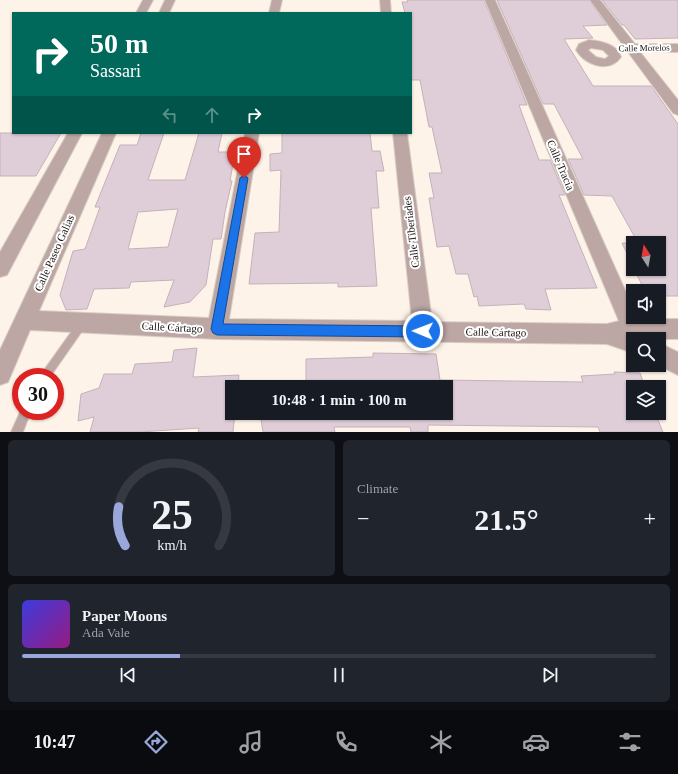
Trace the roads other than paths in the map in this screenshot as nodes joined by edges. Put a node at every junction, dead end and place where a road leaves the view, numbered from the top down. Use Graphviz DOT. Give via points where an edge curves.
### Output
graph roads {
  1 [pos="148,0"];
  2 [pos="170,0"];
  3 [pos="277,0"];
  4 [pos="385,0"];
  5 [pos="490,0"];
  6 [pos="595,0"];
  7 [pos="142,12"];
  8 [pos="164,12"];
  9 [pos="274,12"];
  10 [pos="386,12"];
  11 [pos="631,48"];
  12 [pos="673,48"];
  13 [pos="610,49"];
  14 [pos="678,59"];
  15 [pos="678,110"];
  16 [pos="74,134"];
  17 [pos="109,134"];
  18 [pos="252,134"];
  19 [pos="400,134"];
  20 [pos="0,269"];
  21 [pos="24,320"];
  22 [pos="84,323"];
  23 [pos="217,329"];
  24 [pos="678,329"];
  25 [pos="423,331"];
  26 [pos="631,332"];
  27 [pos="659,332"];
  28 [pos="626,335"];
  29 [pos="666,358"];
  30 [pos="678,364"];
  31 [pos="51,368"];
  32 [pos="0,374"];
  33 [pos="22,420"];
  34 [pos="17,432"];
  1 -- 7 [label="street"];
  2 -- 8 [label="street"];
  3 -- 9 [label="street"];
  4 -- 10 [label="street"];
  5 -- 26 [label="street, Calle Tracia"];
  6 -- 11 [label="street"];
  11 -- 12 [label="street, Calle Morelos"];
  11 -- 13 [label="street, Calle Morelos"];
  11 -- 15 [label="street"];
  12 -- 14 [label="street"];
  16 -- 20 [label="street"];
  17 -- 21 [label="street, Calle Paseo Galias"];
  18 -- 23 [label="street"];
  19 -- 25 [label="street, Calle Tiberiades"];
  21 -- 22 [label="street, Calle Cártago"];
  21 -- 32 [label="street, Calle Paseo Galias"];
  22 -- 23 [label="street, Calle Cártago"];
  22 -- 31 [label="lane"];
  23 -- 25 [label="street, Calle Cártago"];
  24 -- 27 [label="street, Calle Cártago"];
  25 -- 28 [label="street, Calle Cártago"];
  29 -- 30 [label="street"];
  33 -- 34 [label="lane"];
}
